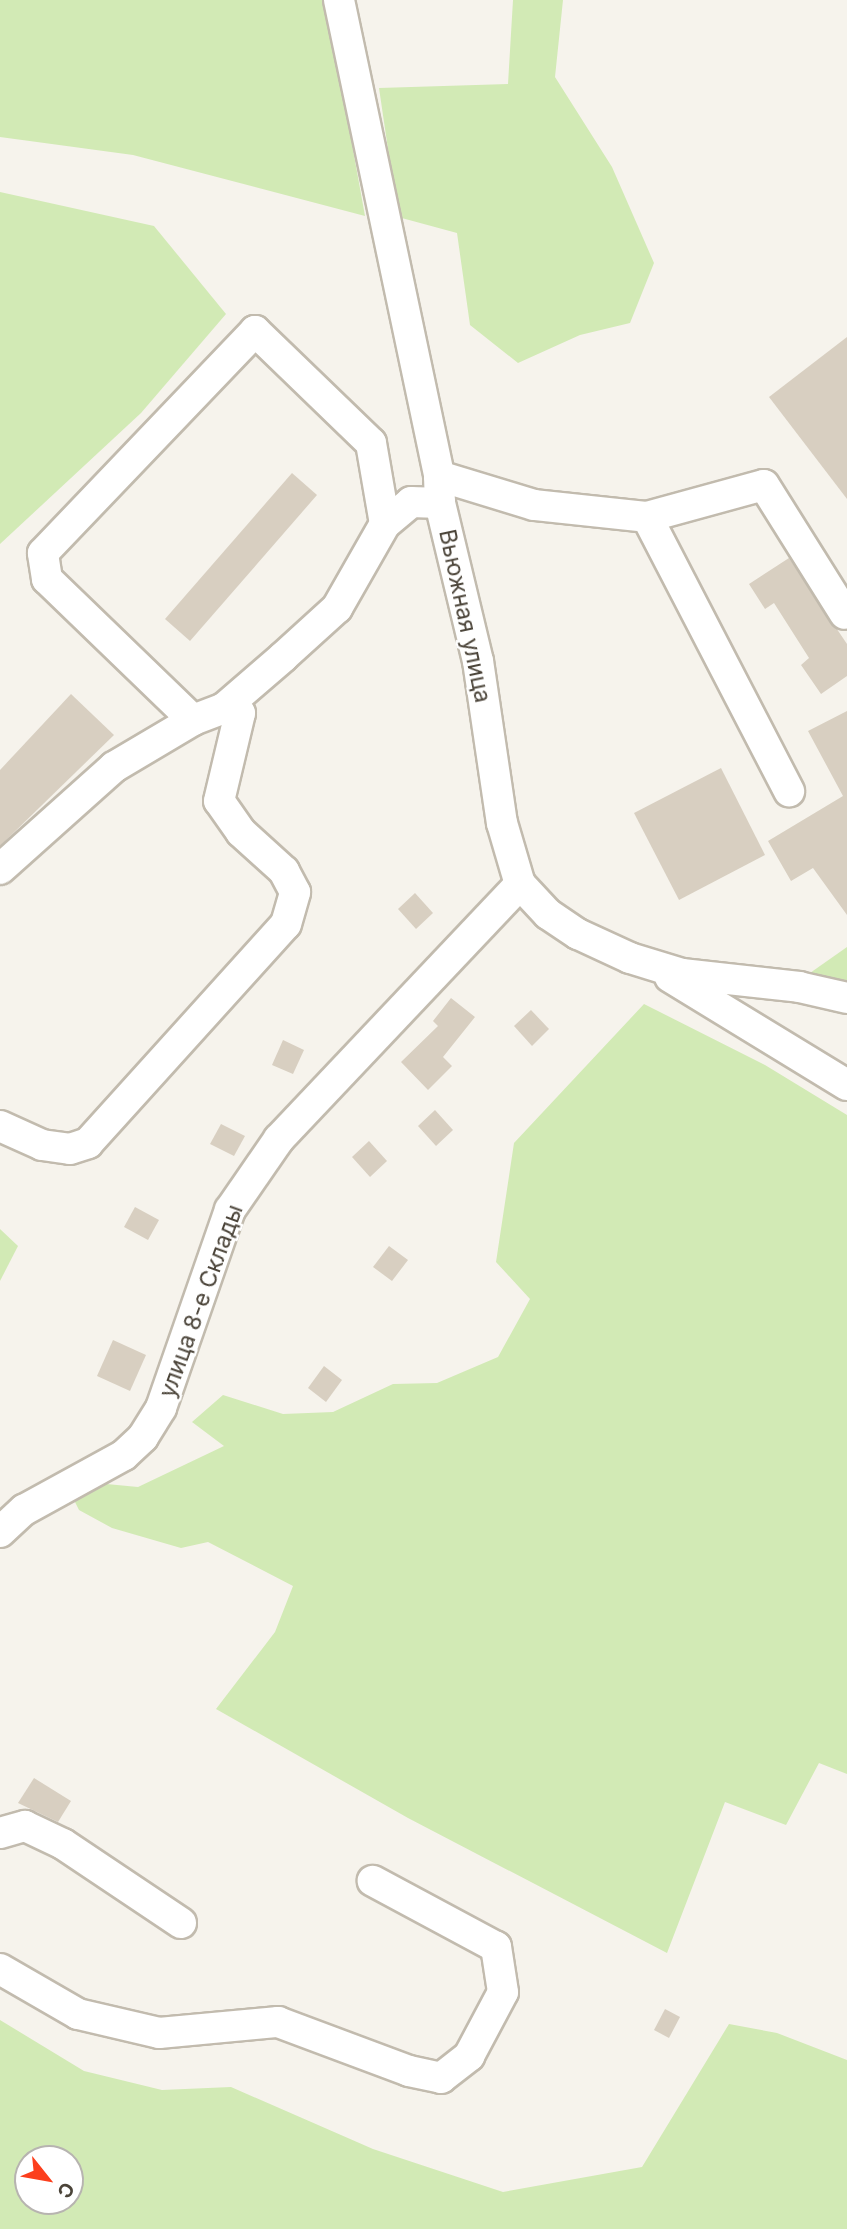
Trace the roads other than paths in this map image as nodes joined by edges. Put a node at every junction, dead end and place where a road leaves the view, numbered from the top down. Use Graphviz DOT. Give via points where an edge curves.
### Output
graph roads {
  1 [pos="339,0"];
  2 [pos="440,489"];
  3 [pos="647,517"];
  4 [pos="385,524"];
  5 [pos="845,614"];
  6 [pos="224,709"];
  7 [pos="193,720"];
  8 [pos="789,791"];
  9 [pos="0,869"];
  10 [pos="520,884"];
  11 [pos="649,964"];
  12 [pos="847,998"];
  13 [pos="847,1084"];
  14 [pos="0,1126"];
  15 [pos="0,1532"];
  16 [pos="0,1833"];
  17 [pos="373,1881"];
  18 [pos="181,1923"];
  19 [pos="0,1969"];
  1 -- 2 [label="street, Вьюжная улица"];
  2 -- 3 [label="street"];
  2 -- 4 [label="street" via="411,502"];
  2 -- 10 [label="street, Вьюжная улица" via="478,661 502,823"];
  3 -- 5 [label="street" via="764,485"];
  3 -- 8 [label="street"];
  4 -- 6 [label="street" via="337,608"];
  4 -- 7 [label="street" via="371,443 255,331 43,553 47,579"];
  6 -- 7 [label="street"];
  6 -- 14 [label="street" via="240,713 219,801 240,832 284,871 295,892 286,924 88,1143 70,1149 42,1145"];
  7 -- 9 [label="street" via="114,767"];
  10 -- 11 [label="street, Вьюжная улица" via="548,914 578,934"];
  10 -- 15 [label="street, улица 8-е Склады" via="279,1139 230,1210 161,1408 143,1437 124,1455 23,1510"];
  11 -- 12 [label="street, Вьюжная улица" via="682,974 799,987"];
  11 -- 13 [label="street"];
  16 -- 18 [label="street" via="25,1826 64,1844"];
  17 -- 19 [label="street" via="496,1947 503,1992 469,2056 441,2078 409,2071 278,2022 159,2033 78,2014"];
}
